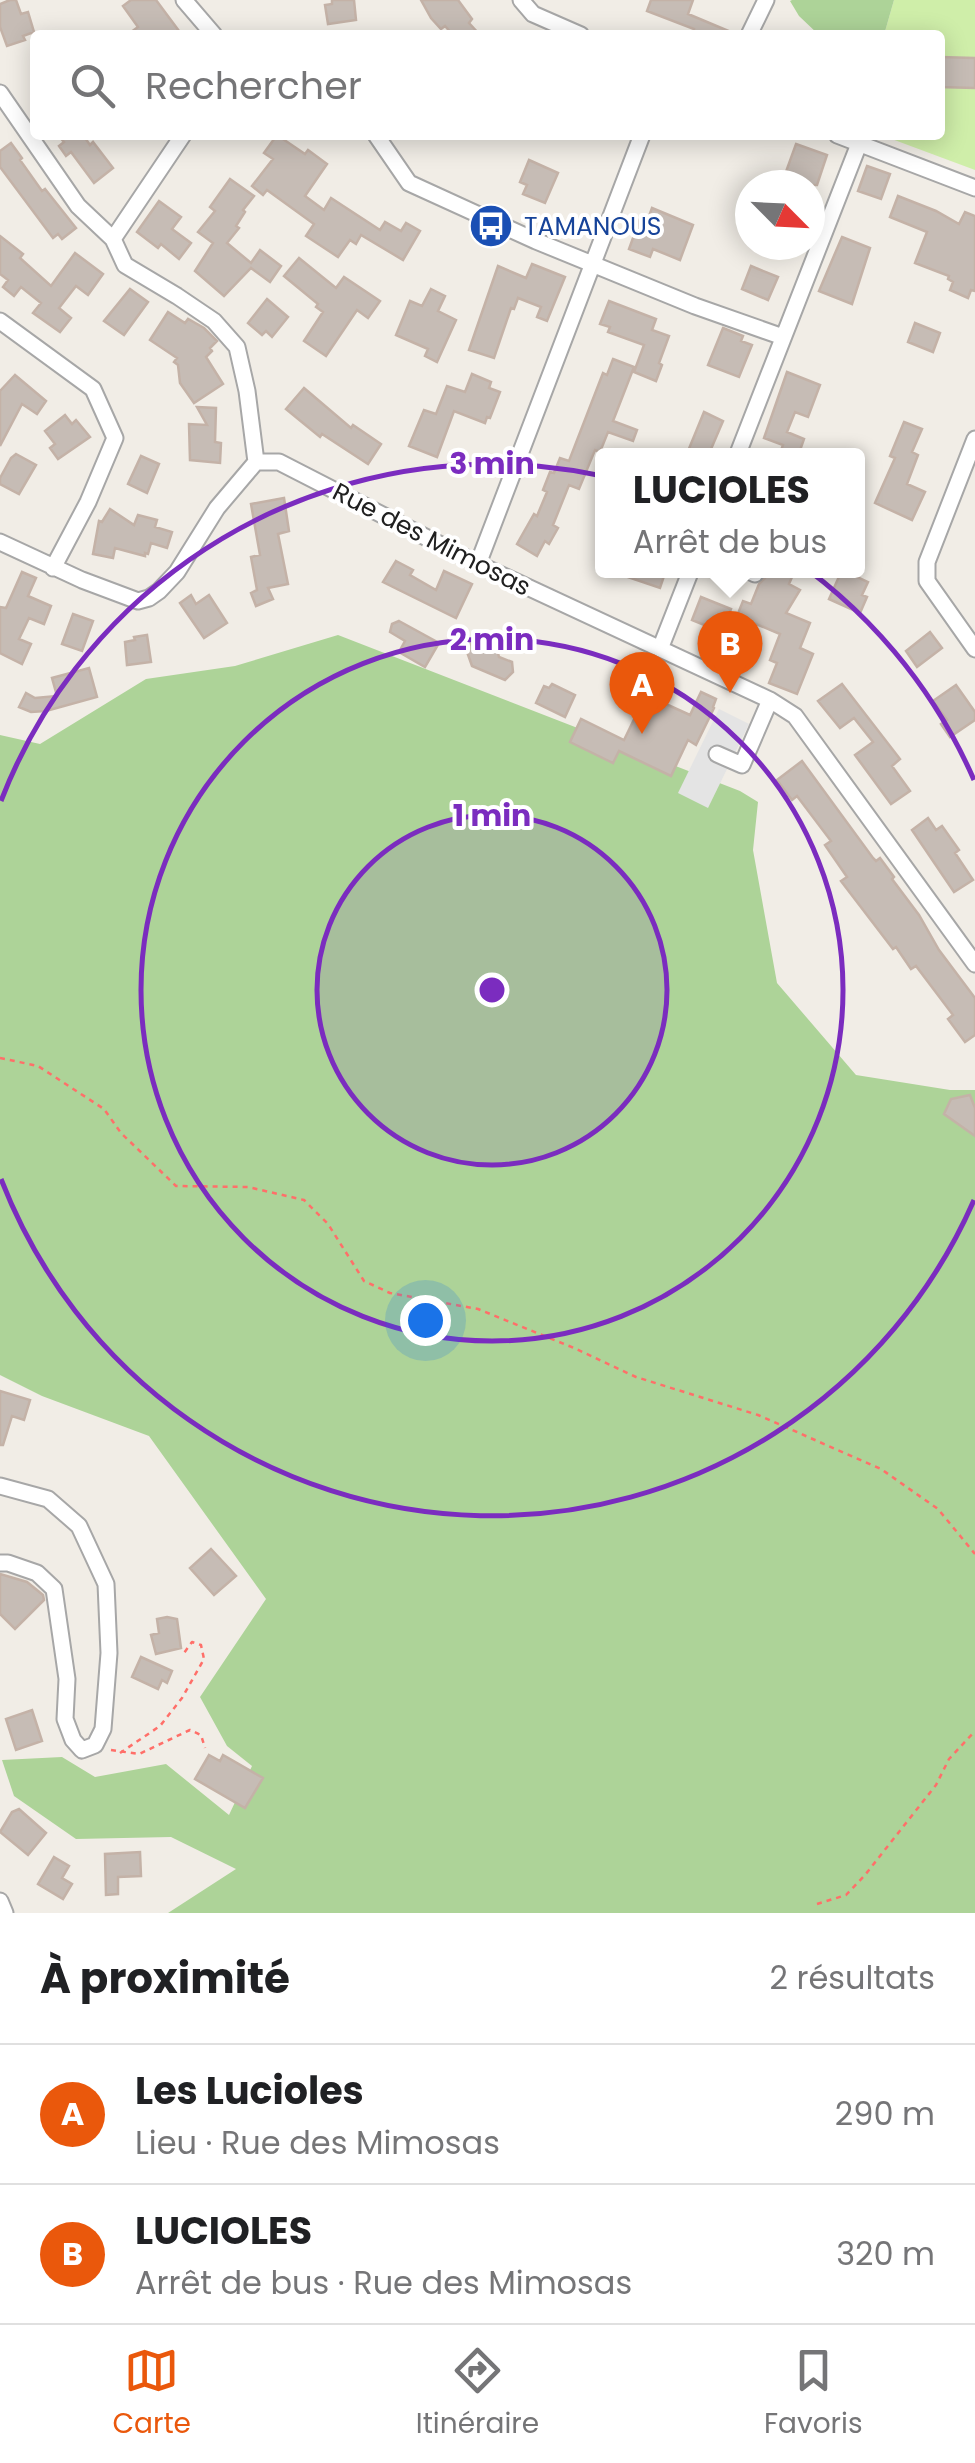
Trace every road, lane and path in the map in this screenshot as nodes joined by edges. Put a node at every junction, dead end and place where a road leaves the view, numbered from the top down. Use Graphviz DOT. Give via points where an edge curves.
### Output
graph roads {
  1 [pos="184,0"];
  2 [pos="521,0"];
  3 [pos="766,0"];
  4 [pos="210,30"];
  5 [pos="570,30"];
  6 [pos="751,30"];
  7 [pos="0,92"];
  8 [pos="30,136"];
  9 [pos="33,140"];
  10 [pos="180,140"];
  11 [pos="379,140"];
  12 [pos="640,140"];
  13 [pos="849,140"];
  14 [pos="855,140"];
  15 [pos="975,188"];
  16 [pos="114,238"];
  17 [pos="593,264"];
  18 [pos="0,322"];
  19 [pos="783,337"];
  20 [pos="975,439"];
  21 [pos="740,448"];
  22 [pos="256,462"];
  23 [pos="0,542"];
  24 [pos="478,564"];
  25 [pos="54,568"];
  26 [pos="688,578"];
  27 [pos="660,649"];
  28 [pos="975,649"];
  29 [pos="770,700"];
  30 [pos="717,754"];
  31 [pos="975,964"];
  32 [pos="0,1058"];
  33 [pos="0,1486"];
  34 [pos="975,1554"];
  35 [pos="0,1564"];
  36 [pos="184,1653"];
  37 [pos="975,1730"];
  38 [pos="96,1745"];
  39 [pos="204,1748"];
  40 [pos="120,1754"];
  41 [pos="0,1901"];
  42 [pos="816,1904"];
  43 [pos="4,1913"];
  1 -- 4 [label="street"];
  2 -- 5 [label="street" via="533,14"];
  3 -- 6 [label="street"];
  7 -- 8 [label="street"];
  9 -- 16 [label="street" via="78,206"];
  10 -- 16 [label="street"];
  11 -- 17 [label="street" via="408,184"];
  12 -- 17 [label="street"];
  13 -- 19 [label="street"];
  14 -- 15 [label="street"];
  16 -- 22 [label="street" via="125,264 214,322 237,346"];
  17 -- 19 [label="street"];
  17 -- 24 [label="street"];
  18 -- 25 [label="street" via="93,389 115,438"];
  19 -- 21 [label="street"];
  20 -- 28 [label="street" via="927,562 927,581"];
  22 -- 24 [label="street, Rue des Mimosas" via="280,462"];
  22 -- 25 [label="street" via="177,572 148,598 138,601"];
  23 -- 25 [label="street"];
  24 -- 27 [label="street, Rue des Mimosas"];
  26 -- 27 [label="street"];
  27 -- 29 [label="street, Rue des Mimosas"];
  29 -- 30 [label="street" via="742,764"];
  29 -- 31 [label="street, Rue des Mimosas" via="794,716"];
  32 -- 34 [label="path" via="38,1066 104,1109 176,1186 248,1187 304,1200 364,1281 390,1293 478,1308 636,1377 758,1415 881,1468 938,1508"];
  33 -- 38 [label="street" via="48,1499 80,1526 106,1584 109,1654 104,1728"];
  35 -- 38 [label="street" via="37,1572 54,1589 67,1679 65,1719 82,1750"];
  36 -- 40 [label="path" via="192,1642 201,1645 204,1659 182,1698 160,1726"];
  37 -- 42 [label="path" via="846,1895"];
  38 -- 40 [label="path"];
  39 -- 40 [label="path" via="201,1735 190,1730 139,1754"];
  41 -- 43 [label="street"];
}
